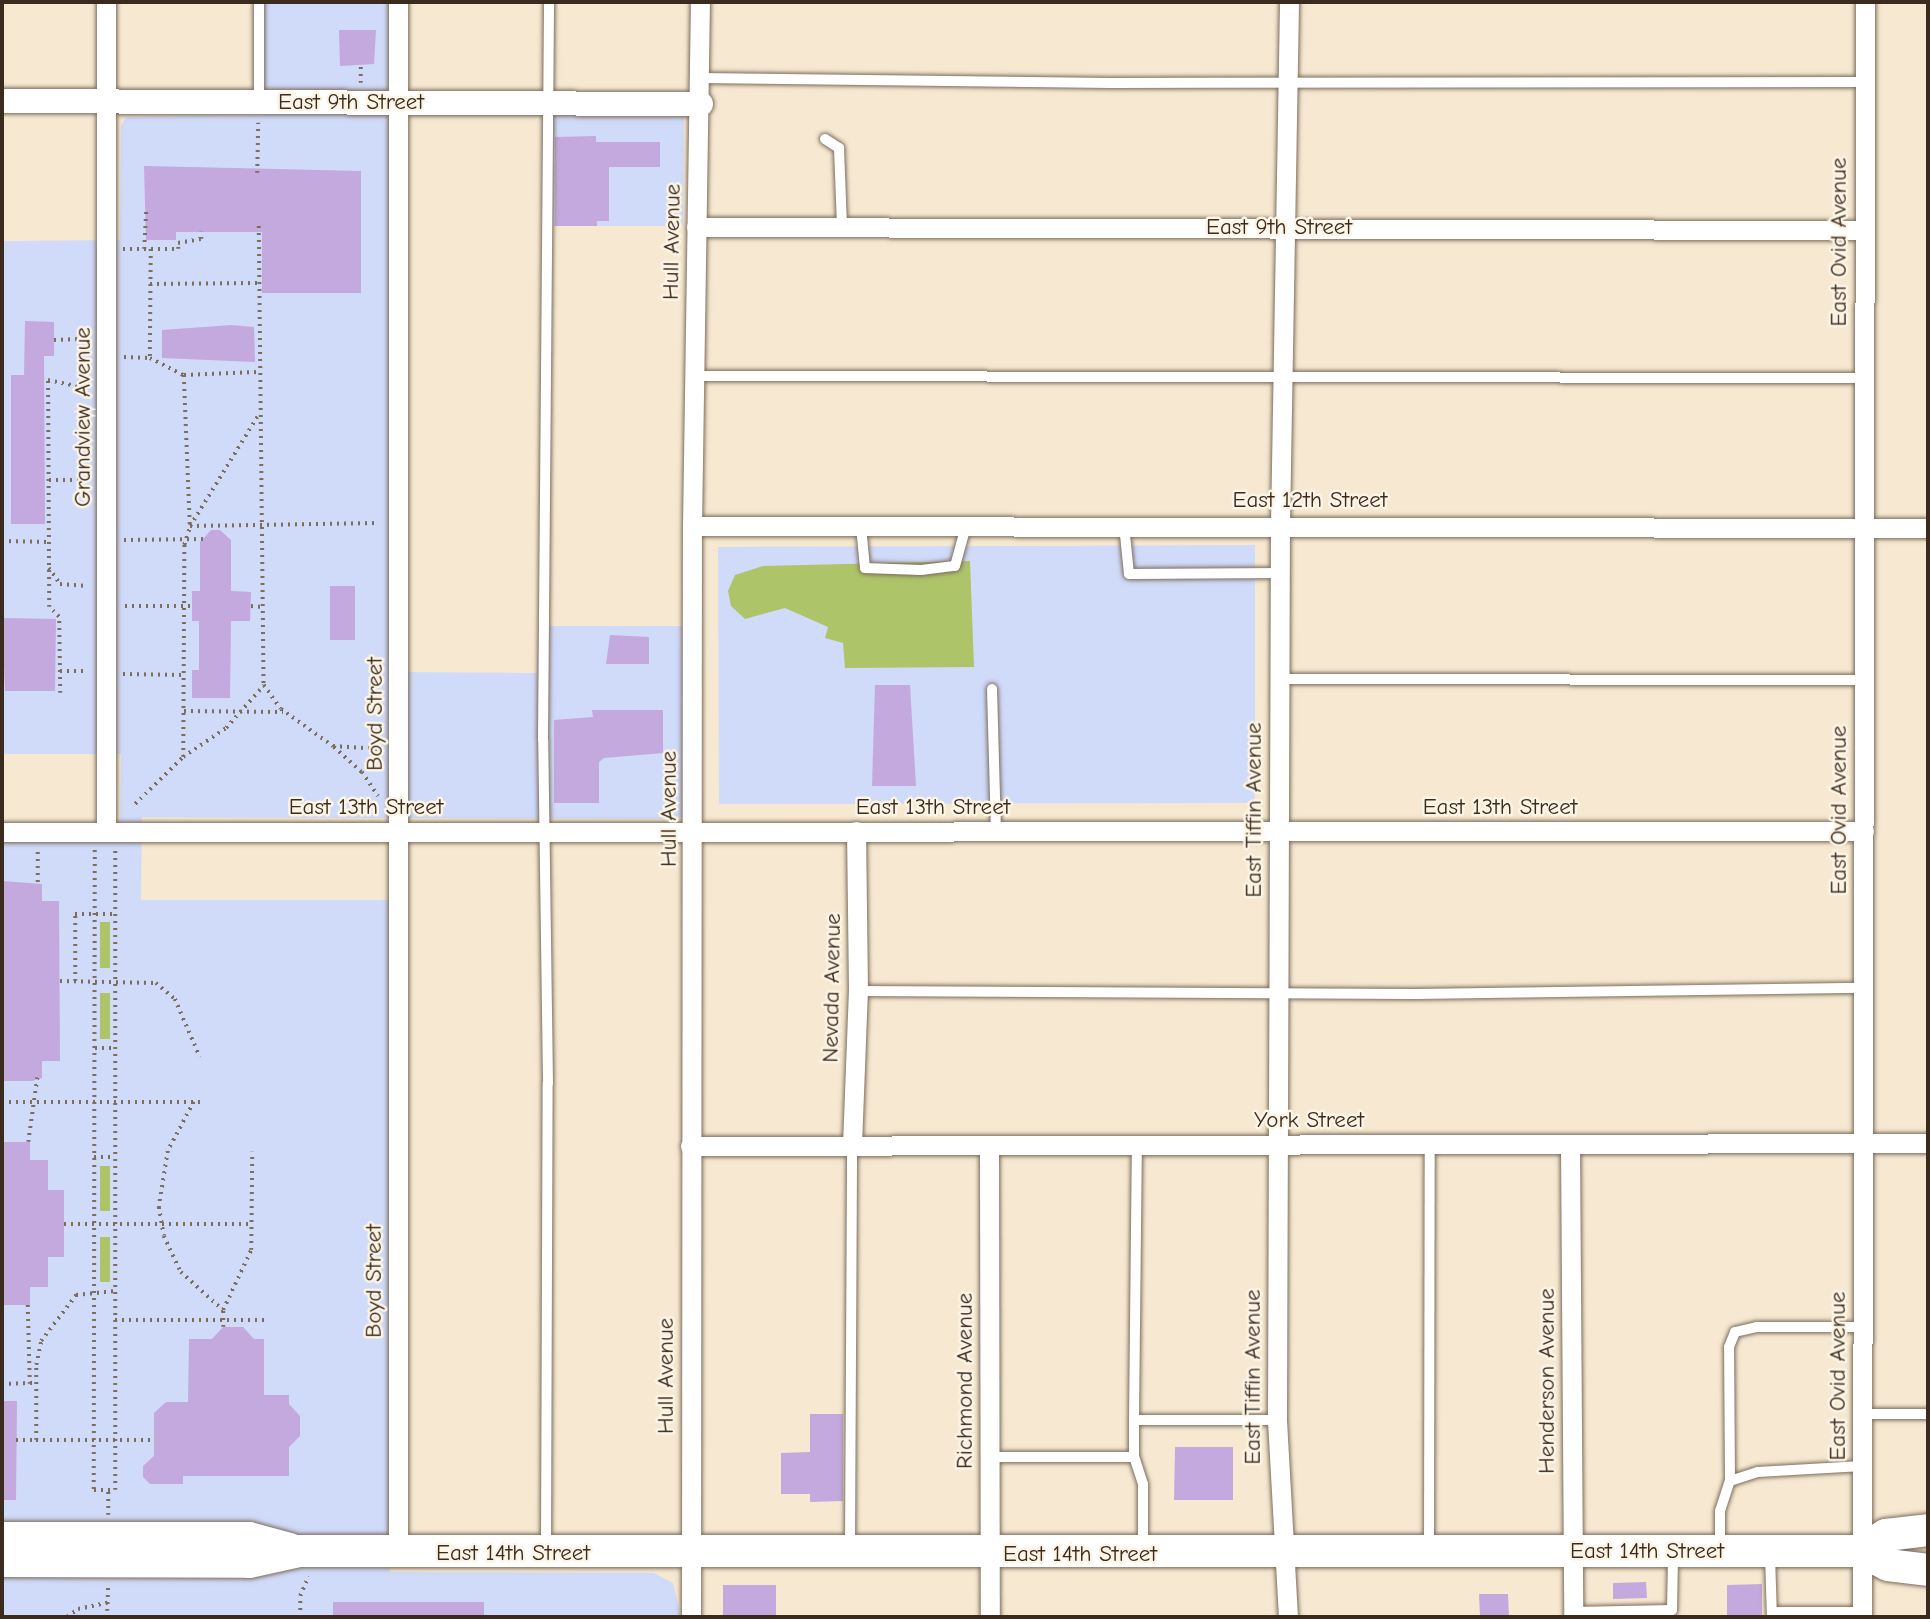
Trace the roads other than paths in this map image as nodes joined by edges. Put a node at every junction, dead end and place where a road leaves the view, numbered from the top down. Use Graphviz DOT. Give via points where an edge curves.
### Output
graph roads {
  1 [pos="106,2"];
  2 [pos="259,2"];
  3 [pos="398,2"];
  4 [pos="550,2"];
  5 [pos="701,2"];
  6 [pos="1289,2"];
  7 [pos="1865,2"];
  8 [pos="701,78"];
  9 [pos="1290,82"];
  10 [pos="1864,82"];
  11 [pos="2,101"];
  12 [pos="258,102"];
  13 [pos="398,102"];
  14 [pos="107,103"];
  15 [pos="547,103"];
  16 [pos="701,104"];
  17 [pos="825,139"];
  18 [pos="696,227"];
  19 [pos="842,227"];
  20 [pos="1285,227"];
  21 [pos="1863,230"];
  22 [pos="696,376"];
  23 [pos="1282,376"];
  24 [pos="1863,378"];
  25 [pos="1280,524"];
  26 [pos="966,525"];
  27 [pos="1124,525"];
  28 [pos="692,526"];
  29 [pos="861,526"];
  30 [pos="1928,528"];
  31 [pos="1863,529"];
  32 [pos="1280,573"];
  33 [pos="1279,679"];
  34 [pos="1864,680"];
  35 [pos="992,689"];
  36 [pos="399,831"];
  37 [pos="544,831"];
  38 [pos="694,831"];
  39 [pos="856,831"];
  40 [pos="996,831"];
  41 [pos="1279,831"];
  42 [pos="1864,831"];
  43 [pos="2,832"];
  44 [pos="105,832"];
  45 [pos="1864,988"];
  46 [pos="858,991"];
  47 [pos="1278,991"];
  48 [pos="1864,1143"];
  49 [pos="1928,1143"];
  50 [pos="1137,1144"];
  51 [pos="1278,1144"];
  52 [pos="1430,1144"];
  53 [pos="1570,1144"];
  54 [pos="852,1145"];
  55 [pos="989,1145"];
  56 [pos="690,1146"];
  57 [pos="1863,1327"];
  58 [pos="1862,1414"];
  59 [pos="1928,1414"];
  60 [pos="1134,1420"];
  61 [pos="1276,1420"];
  62 [pos="990,1457"];
  63 [pos="1134,1457"];
  64 [pos="1862,1466"];
  65 [pos="1730,1481"];
  66 [pos="1928,1530"];
  67 [pos="2,1538"];
  68 [pos="1284,1551"];
  69 [pos="1573,1551"];
  70 [pos="1673,1551"];
  71 [pos="1720,1551"];
  72 [pos="1769,1551"];
  73 [pos="1861,1551"];
  74 [pos="397,1552"];
  75 [pos="1429,1552"];
  76 [pos="546,1553"];
  77 [pos="691,1553"];
  78 [pos="850,1554"];
  79 [pos="990,1554"];
  80 [pos="1143,1554"];
  81 [pos="2,1561"];
  82 [pos="303,1564"];
  83 [pos="1928,1570"];
  84 [pos="1573,1614"];
  85 [pos="1772,1615"];
  86 [pos="1862,1615"];
  87 [pos="691,1617"];
  88 [pos="990,1617"];
  89 [pos="1288,1617"];
  1 -- 14 [label="street, Grandview Avenue"];
  2 -- 12 [label="lane"];
  3 -- 13 [label="street, Boyd Street"];
  4 -- 15 [label="lane"];
  5 -- 8 [label="street, Hull Avenue"];
  6 -- 9 [label="street, East Tiffin Avenue"];
  7 -- 10 [label="street, East Ovid Avenue"];
  8 -- 9 [label="lane"];
  8 -- 16 [label="street, Hull Avenue"];
  9 -- 10 [label="lane"];
  9 -- 20 [label="street, East Tiffin Avenue"];
  10 -- 21 [label="street, East Ovid Avenue"];
  11 -- 14 [label="street, East 9th Street"];
  12 -- 13 [label="street, East 9th Street"];
  12 -- 14 [label="street, East 9th Street"];
  13 -- 15 [label="street, East 9th Street"];
  13 -- 36 [label="street, Boyd Street"];
  14 -- 44 [label="street, Grandview Avenue" via="110,672"];
  15 -- 16 [label="street, East 9th Street"];
  15 -- 37 [label="lane"];
  16 -- 18 [label="street, Hull Avenue"];
  17 -- 19 [label="lane" via="839,148"];
  18 -- 19 [label="street, East 9th Street"];
  18 -- 22 [label="street, Hull Avenue"];
  19 -- 20 [label="street, East 9th Street"];
  20 -- 21 [label="street, East 9th Street"];
  20 -- 23 [label="street, East Tiffin Avenue"];
  21 -- 24 [label="street, East Ovid Avenue"];
  22 -- 23 [label="lane"];
  22 -- 28 [label="street, Hull Avenue"];
  23 -- 24 [label="lane"];
  23 -- 25 [label="street, East Tiffin Avenue"];
  24 -- 31 [label="street, East Ovid Avenue"];
  25 -- 27 [label="street, East 12th Street"];
  25 -- 31 [label="street, East 12th Street"];
  25 -- 32 [label="street, East Tiffin Avenue"];
  26 -- 27 [label="street, East 12th Street"];
  26 -- 29 [label="street, East 12th Street"];
  26 -- 29 [label="lane" via="955,566 921,570 865,568"];
  27 -- 32 [label="lane" via="1129,574"];
  28 -- 29 [label="street, East 12th Street"];
  28 -- 38 [label="street, Hull Avenue"];
  30 -- 31 [label="street, East 12th Street"];
  31 -- 34 [label="street, East Ovid Avenue"];
  32 -- 33 [label="street, East Tiffin Avenue"];
  33 -- 34 [label="lane"];
  33 -- 41 [label="street, East Tiffin Avenue"];
  34 -- 42 [label="street, East Ovid Avenue"];
  35 -- 40 [label="lane"];
  36 -- 37 [label="street, East 13th Street"];
  36 -- 44 [label="street, East 13th Street"];
  36 -- 74 [label="street, Boyd Street"];
  37 -- 38 [label="street, East 13th Street"];
  37 -- 76 [label="lane"];
  38 -- 39 [label="street, East 13th Street"];
  38 -- 56 [label="street, Hull Avenue"];
  39 -- 40 [label="street, East 13th Street"];
  39 -- 46 [label="street, Nevada Avenue"];
  40 -- 41 [label="street, East 13th Street"];
  41 -- 42 [label="street, East 13th Street"];
  41 -- 47 [label="street, East Tiffin Avenue"];
  42 -- 45 [label="street, East Ovid Avenue"];
  43 -- 44 [label="street, East 13th Street"];
  45 -- 47 [label="lane" via="1415,994"];
  45 -- 48 [label="street, East Ovid Avenue"];
  46 -- 47 [label="lane"];
  46 -- 54 [label="street, Nevada Avenue"];
  47 -- 51 [label="street, East Tiffin Avenue"];
  48 -- 49 [label="street, York Street"];
  48 -- 53 [label="street, York Street"];
  48 -- 57 [label="street, East Ovid Avenue"];
  50 -- 51 [label="street, York Street"];
  50 -- 55 [label="street, York Street"];
  50 -- 60 [label="lane"];
  51 -- 52 [label="street, York Street"];
  51 -- 61 [label="street, East Tiffin Avenue"];
  52 -- 53 [label="street, York Street"];
  52 -- 75 [label="lane"];
  53 -- 69 [label="street, Henderson Avenue"];
  54 -- 55 [label="street, York Street"];
  54 -- 56 [label="street, York Street"];
  54 -- 78 [label="lane"];
  55 -- 62 [label="street, Richmond Avenue"];
  56 -- 77 [label="street, Hull Avenue"];
  57 -- 58 [label="street, East Ovid Avenue"];
  57 -- 65 [label="lane" via="1757,1327 1735,1332 1729,1347"];
  58 -- 59 [label="lane"];
  58 -- 64 [label="street, East Ovid Avenue"];
  60 -- 61 [label="lane"];
  60 -- 63 [label="lane"];
  61 -- 68 [label="street, East Tiffin Avenue"];
  62 -- 63 [label="lane"];
  62 -- 79 [label="street, Richmond Avenue"];
  63 -- 80 [label="lane" via="1143,1484"];
  64 -- 65 [label="lane" via="1758,1472"];
  64 -- 73 [label="street, East Ovid Avenue"];
  65 -- 71 [label="lane" via="1720,1511"];
  66 -- 73 [label="main road, East 14th Street" via="1886,1535"];
  67 -- 82 [label="main road, East 14th Street" via="250,1538"];
  68 -- 75 [label="main road, East 14th Street"];
  68 -- 80 [label="main road, East 14th Street"];
  68 -- 89 [label="street, East Tiffin Avenue"];
  69 -- 70 [label="main road, East 14th Street"];
  69 -- 75 [label="main road, East 14th Street"];
  69 -- 84 [label="street, Henderson Avenue"];
  70 -- 71 [label="main road, East 14th Street"];
  70 -- 84 [label="lane" via="1672,1610"];
  71 -- 72 [label="main road, East 14th Street"];
  72 -- 73 [label="main road, East 14th Street"];
  72 -- 85 [label="lane"];
  73 -- 83 [label="main road, East 14th Street" via="1888,1565"];
  73 -- 86 [label="street, East Ovid Avenue"];
  74 -- 76 [label="main road, East 14th Street"];
  74 -- 82 [label="main road, East 14th Street"];
  76 -- 77 [label="main road, East 14th Street"];
  77 -- 78 [label="main road, East 14th Street"];
  77 -- 87 [label="street, Hull Avenue"];
  78 -- 79 [label="main road, East 14th Street"];
  79 -- 80 [label="main road, East 14th Street"];
  79 -- 88 [label="street, Richmond Avenue"];
  81 -- 82 [label="main road, East 14th Street"];
  85 -- 86 [label="lane"];
}
